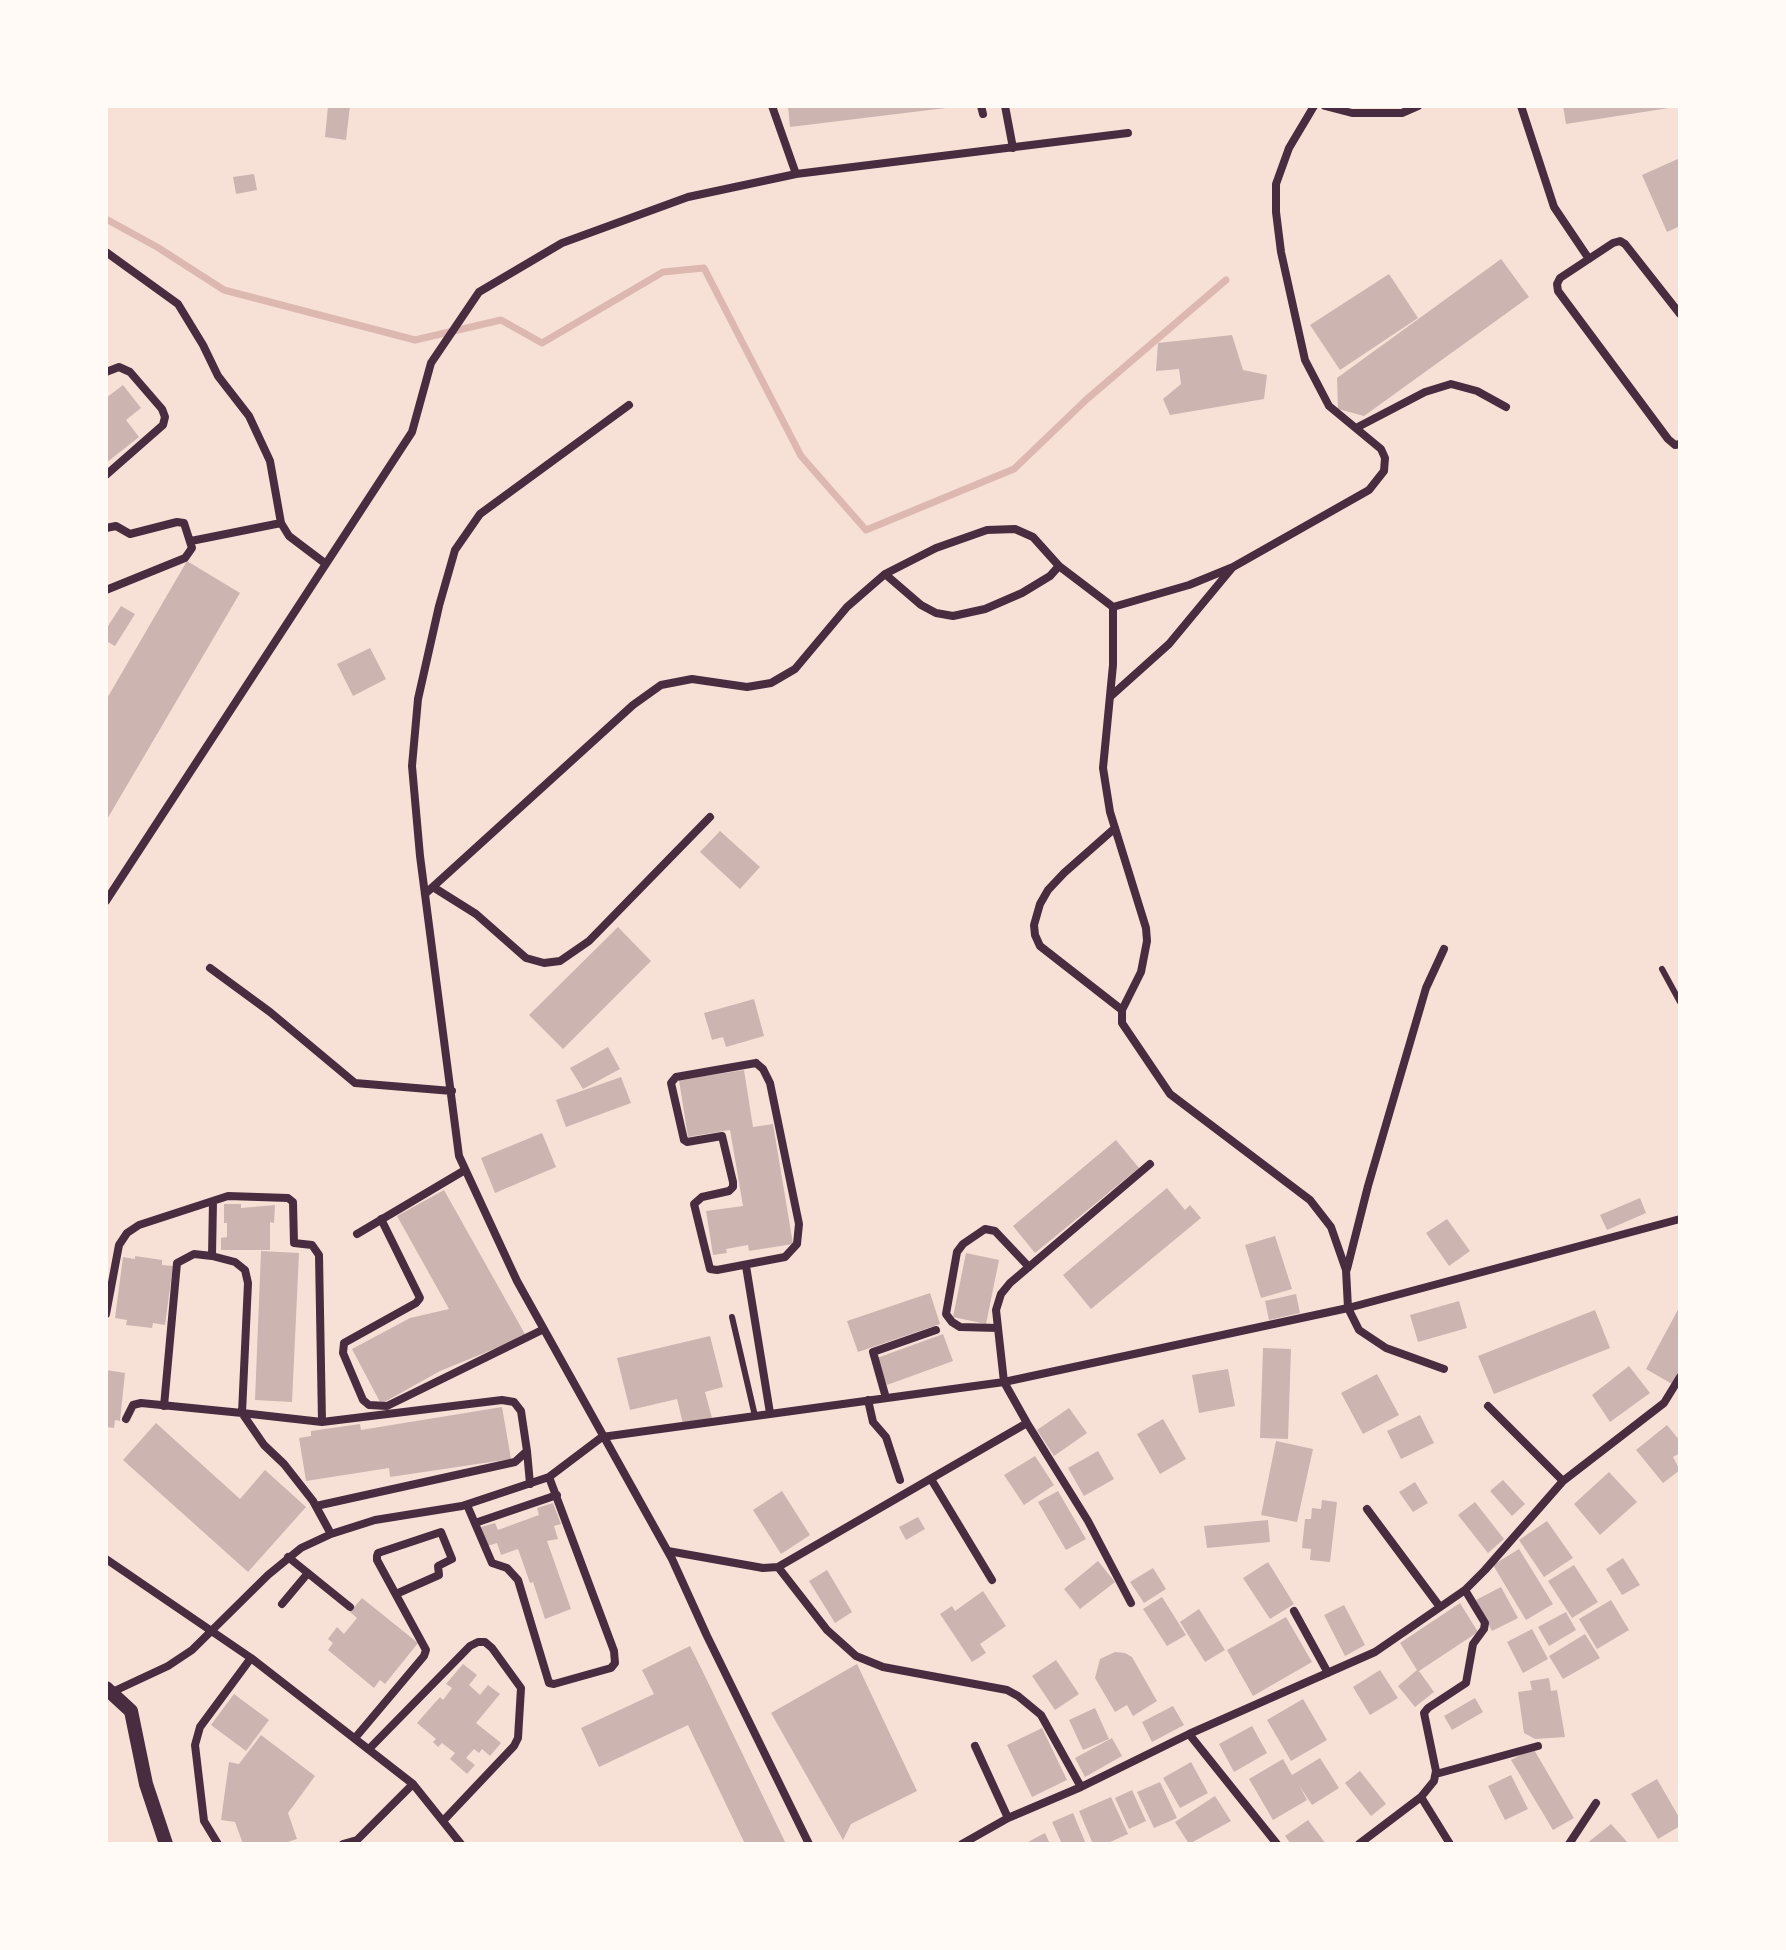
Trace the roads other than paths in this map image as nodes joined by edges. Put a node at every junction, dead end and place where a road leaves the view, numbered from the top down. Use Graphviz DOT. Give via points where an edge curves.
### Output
graph roads {
  1 [pos="772,106"];
  2 [pos="1005,106"];
  3 [pos="1314,106"];
  4 [pos="1325,106"];
  5 [pos="1418,106"];
  6 [pos="1521,106"];
  7 [pos="1128,133"];
  8 [pos="1013,148"];
  9 [pos="796,174"];
  10 [pos="106,252"];
  11 [pos="1589,259"];
  12 [pos="1680,314"];
  13 [pos="106,372"];
  14 [pos="629,405"];
  15 [pos="1506,407"];
  16 [pos="1356,428"];
  17 [pos="1680,444"];
  18 [pos="106,475"];
  19 [pos="281,523"];
  20 [pos="106,528"];
  21 [pos="191,541"];
  22 [pos="326,564"];
  23 [pos="1059,566"];
  24 [pos="1233,567"];
  25 [pos="885,574"];
  26 [pos="106,590"];
  27 [pos="1113,607"];
  28 [pos="1111,696"];
  29 [pos="710,817"];
  30 [pos="1115,828"];
  31 [pos="429,891"];
  32 [pos="106,901"];
  33 [pos="1444,949"];
  34 [pos="210,968"];
  35 [pos="1662,969"];
  36 [pos="1680,1002"];
  37 [pos="1122,1010"];
  38 [pos="452,1091"];
  39 [pos="1150,1164"];
  40 [pos="465,1170"];
  41 [pos="213,1201"];
  42 [pos="381,1219"];
  43 [pos="1680,1219"];
  44 [pos="357,1234"];
  45 [pos="212,1256"];
  46 [pos="746,1266"];
  47 [pos="1029,1267"];
  48 [pos="1346,1270"];
  49 [pos="1348,1308"];
  50 [pos="106,1314"];
  51 [pos="732,1317"];
  52 [pos="998,1328"];
  53 [pos="542,1330"];
  54 [pos="936,1330"];
  55 [pos="1444,1369"];
  56 [pos="1680,1377"];
  57 [pos="1004,1382"];
  58 [pos="886,1398"];
  59 [pos="868,1400"];
  60 [pos="164,1406"];
  61 [pos="1488,1406"];
  62 [pos="242,1413"];
  63 [pos="770,1413"];
  64 [pos="755,1416"];
  65 [pos="126,1419"];
  66 [pos="322,1422"];
  67 [pos="1027,1423"];
  68 [pos="602,1437"];
  69 [pos="527,1451"];
  70 [pos="549,1477"];
  71 [pos="931,1479"];
  72 [pos="900,1480"];
  73 [pos="1563,1481"];
  74 [pos="530,1484"];
  75 [pos="557,1495"];
  76 [pos="467,1505"];
  77 [pos="316,1506"];
  78 [pos="1367,1509"];
  79 [pos="475,1523"];
  80 [pos="331,1534"];
  81 [pos="668,1551"];
  82 [pos="288,1557"];
  83 [pos="106,1559"];
  84 [pos="778,1567"];
  85 [pos="308,1573"];
  86 [pos="992,1580"];
  87 [pos="1465,1590"];
  88 [pos="396,1594"];
  89 [pos="1131,1603"];
  90 [pos="282,1604"];
  91 [pos="350,1607"];
  92 [pos="1440,1607"];
  93 [pos="1294,1611"];
  94 [pos="211,1631"];
  95 [pos="251,1658"];
  96 [pos="1328,1673"];
  97 [pos="108,1692"];
  98 [pos="1189,1734"];
  99 [pos="355,1738"];
  100 [pos="975,1746"];
  101 [pos="1538,1746"];
  102 [pos="369,1749"];
  103 [pos="1436,1774"];
  104 [pos="413,1784"];
  105 [pos="1081,1787"];
  106 [pos="1421,1797"];
  107 [pos="1596,1803"];
  108 [pos="1008,1818"];
  109 [pos="443,1821"];
  110 [pos="216,1842"];
  111 [pos="166,1844"];
  112 [pos="204,1844"];
  113 [pos="343,1844"];
  114 [pos="461,1844"];
  115 [pos="809,1844"];
  116 [pos="962,1844"];
  117 [pos="1277,1844"];
  118 [pos="1359,1844"];
  119 [pos="1450,1844"];
  120 [pos="1569,1844"];
  1 -- 9 [label="street"];
  2 -- 8 [label="street"];
  3 -- 16 [label="street" via="1289,148 1276,184 1281,252 1305,360 1329,406"];
  4 -- 5 [label="street" via="1352,113 1402,113"];
  6 -- 11 [label="street" via="1554,207"];
  7 -- 8 [label="street"];
  8 -- 9 [label="street"];
  9 -- 22 [label="street" via="688,197 562,243 479,292 431,363 412,432"];
  10 -- 19 [label="street" via="178,304 218,376 249,416 270,461"];
  11 -- 12 [label="street" via="1613,243 1625,244"];
  11 -- 17 [label="street" via="1560,278 1558,291 1668,439"];
  13 -- 18 [label="street" via="119,367 130,372 165,417 163,425"];
  14 -- 31 [label="street" via="480,514 455,550 418,699 412,766"];
  15 -- 16 [label="street" via="1451,384"];
  16 -- 24 [label="street" via="1385,458 1378,482"];
  19 -- 21 [label="street"];
  19 -- 22 [label="street" via="289,536"];
  20 -- 21 [label="street" via="116,526 130,534 184,523"];
  21 -- 26 [label="street" via="185,558"];
  22 -- 32 [label="street"];
  23 -- 25 [label="street" via="1033,537 1015,529 987,530"];
  23 -- 25 [label="street" via="1022,593 953,616 921,605"];
  23 -- 27 [label="street"];
  24 -- 27 [label="street"];
  24 -- 28 [label="street" via="1169,644"];
  25 -- 31 [label="street" via="847,607 795,669 771,683 747,687 692,679 661,685"];
  27 -- 28 [label="street"];
  28 -- 30 [label="street" via="1103,768"];
  29 -- 31 [label="street" via="589,941 560,961 526,958 476,914"];
  30 -- 37 [label="street" via="1147,941 1141,972"];
  30 -- 37 [label="street" via="1048,890 1034,925 1040,946"];
  31 -- 38 [label="street"];
  33 -- 48 [label="street" via="1426,988"];
  34 -- 38 [label="street" via="355,1083"];
  35 -- 36 [label="lane"];
  37 -- 48 [label="street" via="1122,1023 1161,1084 1310,1200 1331,1227"];
  38 -- 40 [label="street"];
  39 -- 47 [label="street"];
  40 -- 42 [label="street"];
  40 -- 53 [label="street"];
  41 -- 45 [label="street"];
  41 -- 50 [label="street" via="127,1233 119,1245"];
  41 -- 66 [label="street" via="243,1195 293,1202 294,1243 312,1245 319,1255"];
  42 -- 44 [label="street"];
  42 -- 53 [label="street" via="420,1298 344,1343 343,1353 369,1405 387,1406"];
  43 -- 49 [label="street"];
  45 -- 60 [label="street" via="194,1254 177,1263"];
  45 -- 62 [label="street" via="235,1262 245,1270 248,1283"];
  46 -- 46 [label="street" via="785,1257 797,1244 799,1224 770,1083 756,1063 676,1077 671,1083 684,1140 722,1136 733,1182 729,1191 694,1204 707,1266"];
  46 -- 63 [label="street"];
  47 -- 52 [label="street" via="1001,1294"];
  47 -- 52 [label="street" via="995,1231 985,1229 957,1252 946,1314 960,1327"];
  48 -- 49 [label="street"];
  49 -- 55 [label="street" via="1359,1330 1386,1348"];
  49 -- 57 [label="street"];
  51 -- 64 [label="lane"];
  52 -- 57 [label="street"];
  53 -- 68 [label="street"];
  54 -- 58 [label="street" via="873,1352"];
  56 -- 73 [label="street" via="1664,1403"];
  57 -- 58 [label="street"];
  57 -- 67 [label="street"];
  58 -- 59 [label="street"];
  59 -- 63 [label="street"];
  59 -- 72 [label="street"];
  60 -- 62 [label="street"];
  60 -- 65 [label="street" via="133,1405"];
  61 -- 73 [label="street"];
  62 -- 66 [label="street"];
  62 -- 77 [label="street"];
  63 -- 64 [label="street"];
  64 -- 68 [label="street"];
  66 -- 69 [label="street" via="502,1400 514,1402 521,1411"];
  67 -- 71 [label="street"];
  67 -- 89 [label="street"];
  68 -- 70 [label="street"];
  68 -- 81 [label="street"];
  69 -- 74 [label="street"];
  69 -- 77 [label="street" via="515,1462"];
  70 -- 74 [label="street"];
  70 -- 75 [label="street"];
  71 -- 84 [label="street"];
  71 -- 86 [label="street"];
  73 -- 87 [label="street"];
  74 -- 76 [label="street"];
  75 -- 79 [label="street"];
  75 -- 79 [label="street" via="614,1651 611,1668 549,1683 518,1580 507,1568 492,1563"];
  76 -- 79 [label="street"];
  76 -- 80 [label="street" via="375,1520"];
  77 -- 80 [label="street"];
  78 -- 92 [label="street"];
  80 -- 82 [label="street"];
  81 -- 84 [label="street"];
  81 -- 115 [label="street"];
  82 -- 85 [label="street"];
  82 -- 94 [label="street"];
  83 -- 94 [label="street"];
  84 -- 105 [label="street" via="827,1630 856,1656 883,1667 1018,1696 1041,1715"];
  85 -- 90 [label="street"];
  85 -- 91 [label="street"];
  87 -- 92 [label="street"];
  87 -- 103 [label="street" via="1485,1623 1473,1644 1466,1683 1424,1713"];
  88 -- 88 [label="street" via="378,1553 441,1532 452,1559 438,1566 439,1575"];
  88 -- 99 [label="street" via="426,1650"];
  92 -- 96 [label="street" via="1375,1652"];
  93 -- 96 [label="street"];
  94 -- 95 [label="street"];
  94 -- 97 [label="street" via="168,1666"];
  95 -- 99 [label="street"];
  95 -- 110 [label="street" via="200,1727 195,1745 204,1821"];
  96 -- 98 [label="street"];
  97 -- 111 [label="street" via="131,1711 146,1784"];
  98 -- 105 [label="street"];
  98 -- 117 [label="street"];
  99 -- 102 [label="street"];
  100 -- 108 [label="street"];
  101 -- 103 [label="street"];
  102 -- 104 [label="street"];
  102 -- 109 [label="street" via="470,1646 485,1642 492,1648 521,1688 518,1738"];
  103 -- 106 [label="street"];
  104 -- 109 [label="street"];
  104 -- 113 [label="street" via="357,1840"];
  105 -- 108 [label="street"];
  106 -- 118 [label="street"];
  106 -- 119 [label="street"];
  107 -- 120 [label="street"];
  108 -- 116 [label="street"];
  109 -- 114 [label="street"];
  110 -- 112 [label="street"];
}
